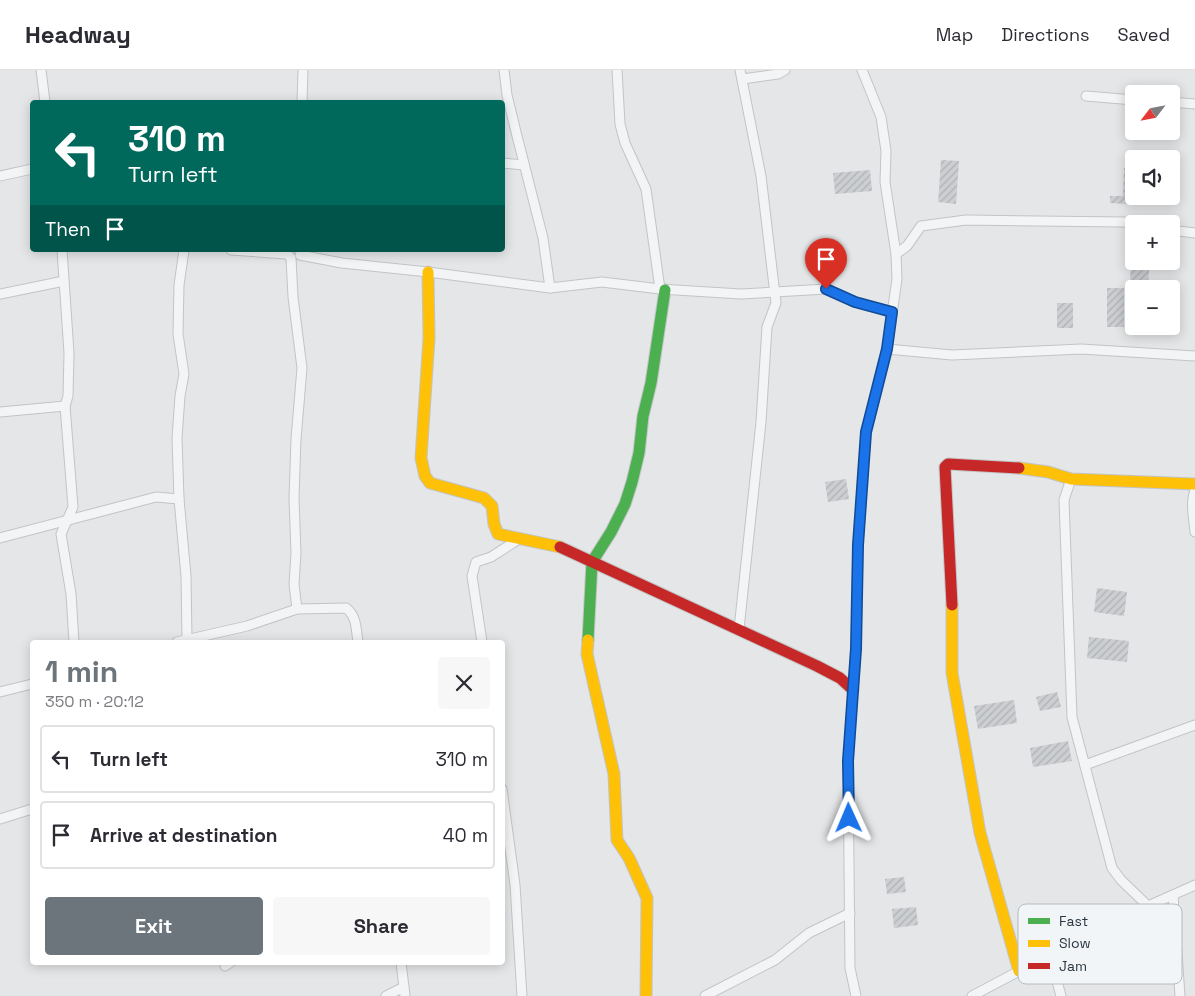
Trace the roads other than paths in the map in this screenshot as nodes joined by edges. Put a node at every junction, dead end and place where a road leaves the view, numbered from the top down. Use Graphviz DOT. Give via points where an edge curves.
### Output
graph roads {
  1 [pos="41,70"];
  2 [pos="303,70"];
  3 [pos="504,70"];
  4 [pos="618,70"];
  5 [pos="740,70"];
  6 [pos="785,70"];
  7 [pos="862,70"];
  8 [pos="742,80"];
  9 [pos="1086,96"];
  10 [pos="1125,99"];
  11 [pos="45,100"];
  12 [pos="302,100"];
  13 [pos="1180,103"];
  14 [pos="1195,104"];
  15 [pos="505,163"];
  16 [pos="524,165"];
  17 [pos="30,169"];
  18 [pos="0,176"];
  19 [pos="1125,222"];
  20 [pos="1180,231"];
  21 [pos="1195,233"];
  22 [pos="62,252"];
  23 [pos="184,252"];
  24 [pos="259,252"];
  25 [pos="300,252"];
  26 [pos="896,254"];
  27 [pos="291,261"];
  28 [pos="428,272"];
  29 [pos="64,281"];
  30 [pos="550,288"];
  31 [pos="663,290"];
  32 [pos="775,292"];
  33 [pos="0,294"];
  34 [pos="892,312"];
  35 [pos="887,349"];
  36 [pos="1195,356"];
  37 [pos="64,406"];
  38 [pos="0,412"];
  39 [pos="1071,479"];
  40 [pos="1195,484"];
  41 [pos="1195,490"];
  42 [pos="179,499"];
  43 [pos="66,521"];
  44 [pos="1195,532"];
  45 [pos="0,538"];
  46 [pos="519,539"];
  47 [pos="592,562"];
  48 [pos="297,609"];
  49 [pos="739,629"];
  50 [pos="187,639"];
  51 [pos="74,640"];
  52 [pos="184,640"];
  53 [pos="358,640"];
  54 [pos="482,640"];
  55 [pos="30,684"];
  56 [pos="853,690"];
  57 [pos="0,692"];
  58 [pos="1195,725"];
  59 [pos="1085,765"];
  60 [pos="30,810"];
  61 [pos="505,813"];
  62 [pos="0,818"];
  63 [pos="1195,885"];
  64 [pos="1173,895"];
  65 [pos="1146,904"];
  66 [pos="1153,904"];
  67 [pos="1174,904"];
  68 [pos="850,913"];
  69 [pos="401,965"];
  70 [pos="1018,967"];
  71 [pos="1018,972"];
  72 [pos="405,991"];
  73 [pos="386,996"];
  74 [pos="522,996"];
  75 [pos="646,996"];
  76 [pos="705,996"];
  77 [pos="856,996"];
  78 [pos="972,996"];
  1 -- 11 [label="street"];
  2 -- 12 [label="street"];
  3 -- 16 [label="street"];
  4 -- 31 [label="street" via="620,124 646,189"];
  5 -- 8 [label="street"];
  6 -- 8 [label="street"];
  7 -- 26 [label="street" via="882,117 885,182"];
  8 -- 32 [label="street" via="761,176"];
  9 -- 10 [label="street"];
  13 -- 14 [label="street"];
  15 -- 16 [label="street"];
  16 -- 30 [label="street" via="543,238"];
  17 -- 18 [label="street"];
  19 -- 26 [label="street" via="966,220 921,226 907,246"];
  20 -- 21 [label="street"];
  22 -- 29 [label="street"];
  23 -- 42 [label="street" via="178,334 184,374 177,438"];
  24 -- 27 [label="street" via="287,254"];
  25 -- 27 [label="street"];
  25 -- 28 [label="street" via="342,263"];
  26 -- 34 [label="street" via="897,279"];
  27 -- 48 [label="street" via="302,368 296,439 294,584"];
  28 -- 30 [label="street"];
  28 -- 46 [label="street" via="429,338 421,458 425,476 430,483 491,502 498,534"];
  29 -- 33 [label="street"];
  29 -- 37 [label="street" via="69,353 68,396"];
  30 -- 31 [label="street" via="602,282"];
  31 -- 32 [label="street" via="741,294"];
  31 -- 47 [label="street" via="651,384 632,482 611,532"];
  32 -- 34 [label="street" via="826,289 855,302"];
  32 -- 49 [label="street" via="776,303 767,327 761,422"];
  34 -- 35 [label="street"];
  35 -- 36 [label="street" via="952,355 1081,349"];
  35 -- 56 [label="street" via="866,432"];
  37 -- 38 [label="street"];
  37 -- 43 [label="street" via="73,507"];
  39 -- 40 [label="street"];
  39 -- 59 [label="street" via="1064,500 1072,717"];
  39 -- 70 [label="street" via="1023,468 948,464 945,467 953,618 952,673 980,833"];
  41 -- 44 [label="street" via="1192,508"];
  42 -- 43 [label="street" via="156,497"];
  42 -- 50 [label="street" via="186,576"];
  43 -- 45 [label="street"];
  43 -- 51 [label="street" via="61,534 72,594"];
  46 -- 47 [label="street" via="564,548"];
  46 -- 54 [label="street" via="491,557 476,562 472,576"];
  47 -- 49 [label="street"];
  47 -- 75 [label="street" via="587,654 614,774 617,840 648,898"];
  48 -- 50 [label="street" via="247,626"];
  48 -- 53 [label="street" via="346,608 354,618"];
  49 -- 56 [label="street" via="818,666 840,678"];
  50 -- 52 [label="street"];
  55 -- 57 [label="street"];
  56 -- 68 [label="street" via="848,761"];
  58 -- 59 [label="street"];
  59 -- 65 [label="street" via="1112,868"];
  60 -- 62 [label="street"];
  61 -- 74 [label="street"];
  63 -- 64 [label="street"];
  64 -- 66 [label="street"];
  64 -- 67 [label="street"];
  68 -- 76 [label="street" via="809,933 775,960"];
  68 -- 77 [label="street" via="850,968"];
  69 -- 72 [label="street"];
  71 -- 78 [label="street"];
  72 -- 73 [label="street"];
}
